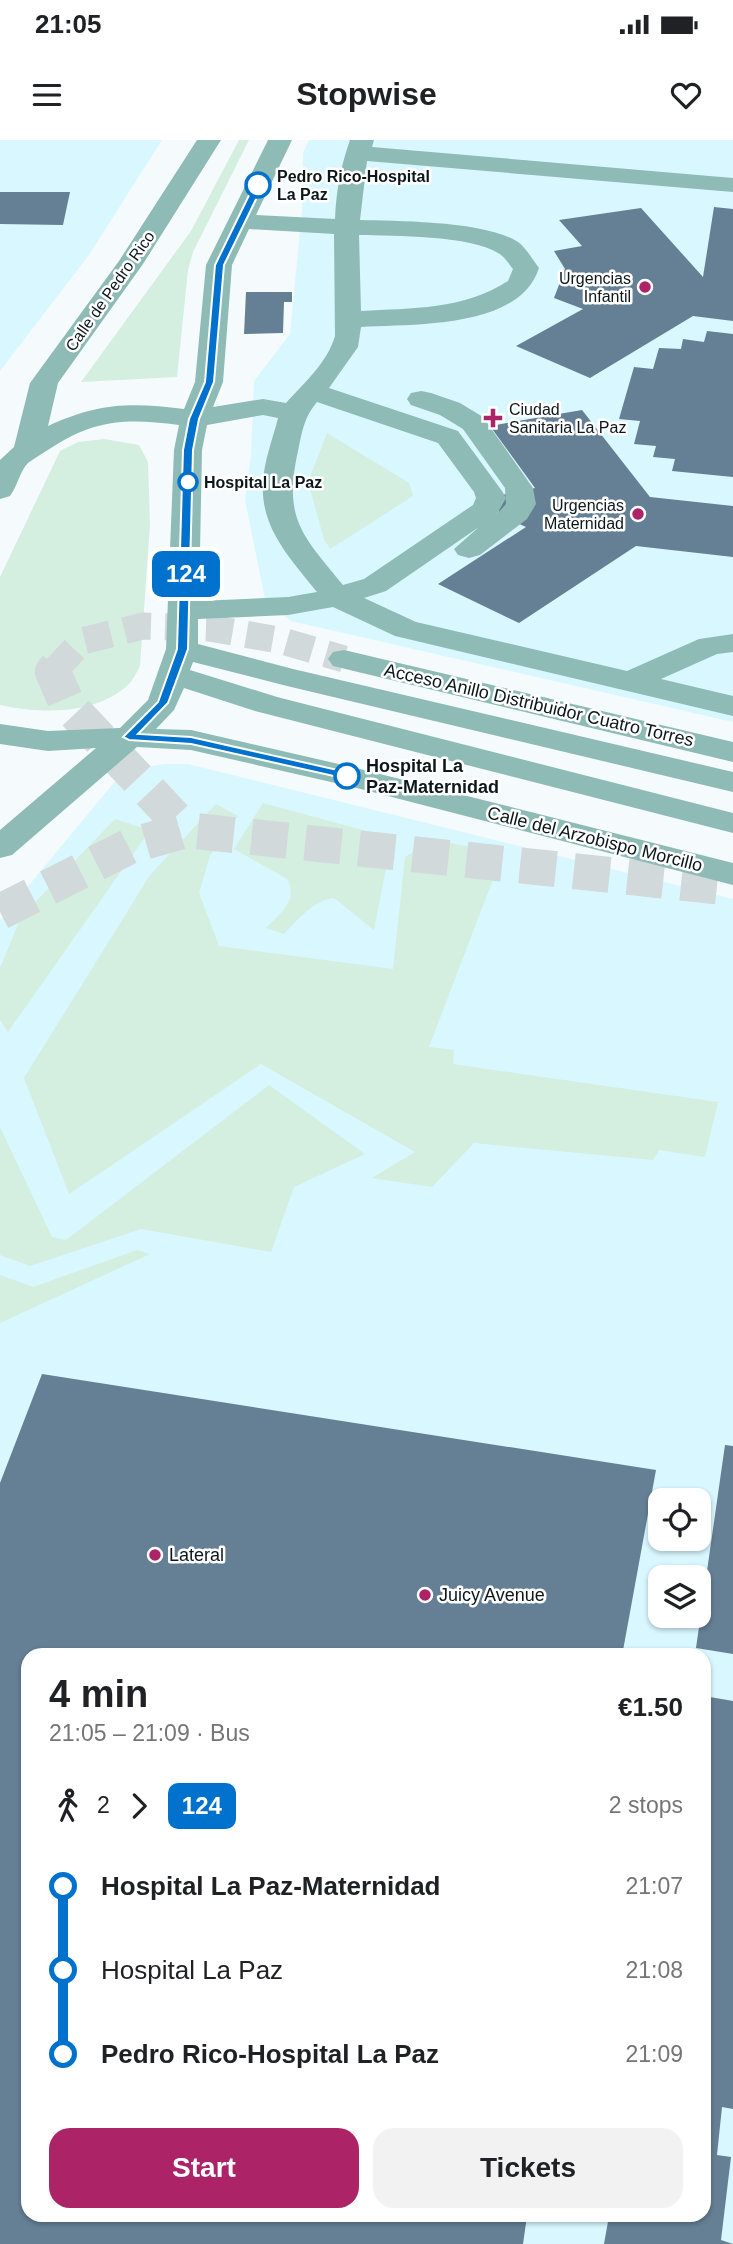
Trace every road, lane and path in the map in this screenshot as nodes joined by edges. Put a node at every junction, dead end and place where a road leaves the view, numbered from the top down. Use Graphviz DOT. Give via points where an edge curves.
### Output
graph roads {
  1 [pos="209,140"];
  2 [pos="281,140"];
  3 [pos="359,146"];
  4 [pos="733,185"];
  5 [pos="241,221"];
  6 [pos="348,228"];
  7 [pos="348,320"];
  8 [pos="311,392"];
  9 [pos="194,419"];
  10 [pos="14,458"];
  11 [pos="0,489"];
  12 [pos="432,574"];
  13 [pos="337,597"];
  14 [pos="184,611"];
  15 [pos="733,643"];
  16 [pos="344,659"];
  17 [pos="179,662"];
  18 [pos="629,682"];
  19 [pos="733,706"];
  20 [pos="0,734"];
  21 [pos="129,737"];
  22 [pos="733,752"];
  23 [pos="733,782"];
  24 [pos="733,823"];
  25 [pos="0,848"];
  26 [pos="733,874"];
  1 -- 10 [label="street, Calle de Pedro Rico" via="130,264 44,383"];
  2 -- 5 [label="street"];
  3 -- 4 [label="street"];
  3 -- 6 [label="street"];
  5 -- 6 [label="street"];
  5 -- 9 [label="street" via="219,265 209,382"];
  6 -- 7 [label="street"];
  6 -- 7 [label="street" via="415,229 483,238 509,248 526,268 519,286 479,307"];
  7 -- 8 [label="street" via="345,347"];
  8 -- 9 [label="street" via="263,407"];
  8 -- 12 [label="street" via="361,380 450,409 473,423 519,488 517,513"];
  8 -- 13 [label="street" via="277,480 278,511 292,542"];
  8 -- 13 [label="street" via="448,436 491,498 479,515 375,586"];
  9 -- 10 [label="street" via="144,412 85,419"];
  9 -- 14 [label="street" via="188,450"];
  10 -- 11 [label="street, Calle de Pedro Rico"];
  13 -- 14 [label="street" via="288,606"];
  13 -- 18 [label="street" via="406,629"];
  14 -- 17 [label="street"];
  15 -- 18 [label="street" via="710,646"];
  16 -- 22 [label="street, Acceso Anillo Distribuidor Cuatro Torres"];
  17 -- 21 [label="street" via="163,703"];
  17 -- 23 [label="street" via="287,677"];
  17 -- 24 [label="street" via="266,704"];
  18 -- 19 [label="street"];
  20 -- 21 [label="street" via="48,741"];
  21 -- 25 [label="street"];
  21 -- 26 [label="street, Calle del Arzobispo Morcillo" via="191,740 234,749"];
}
